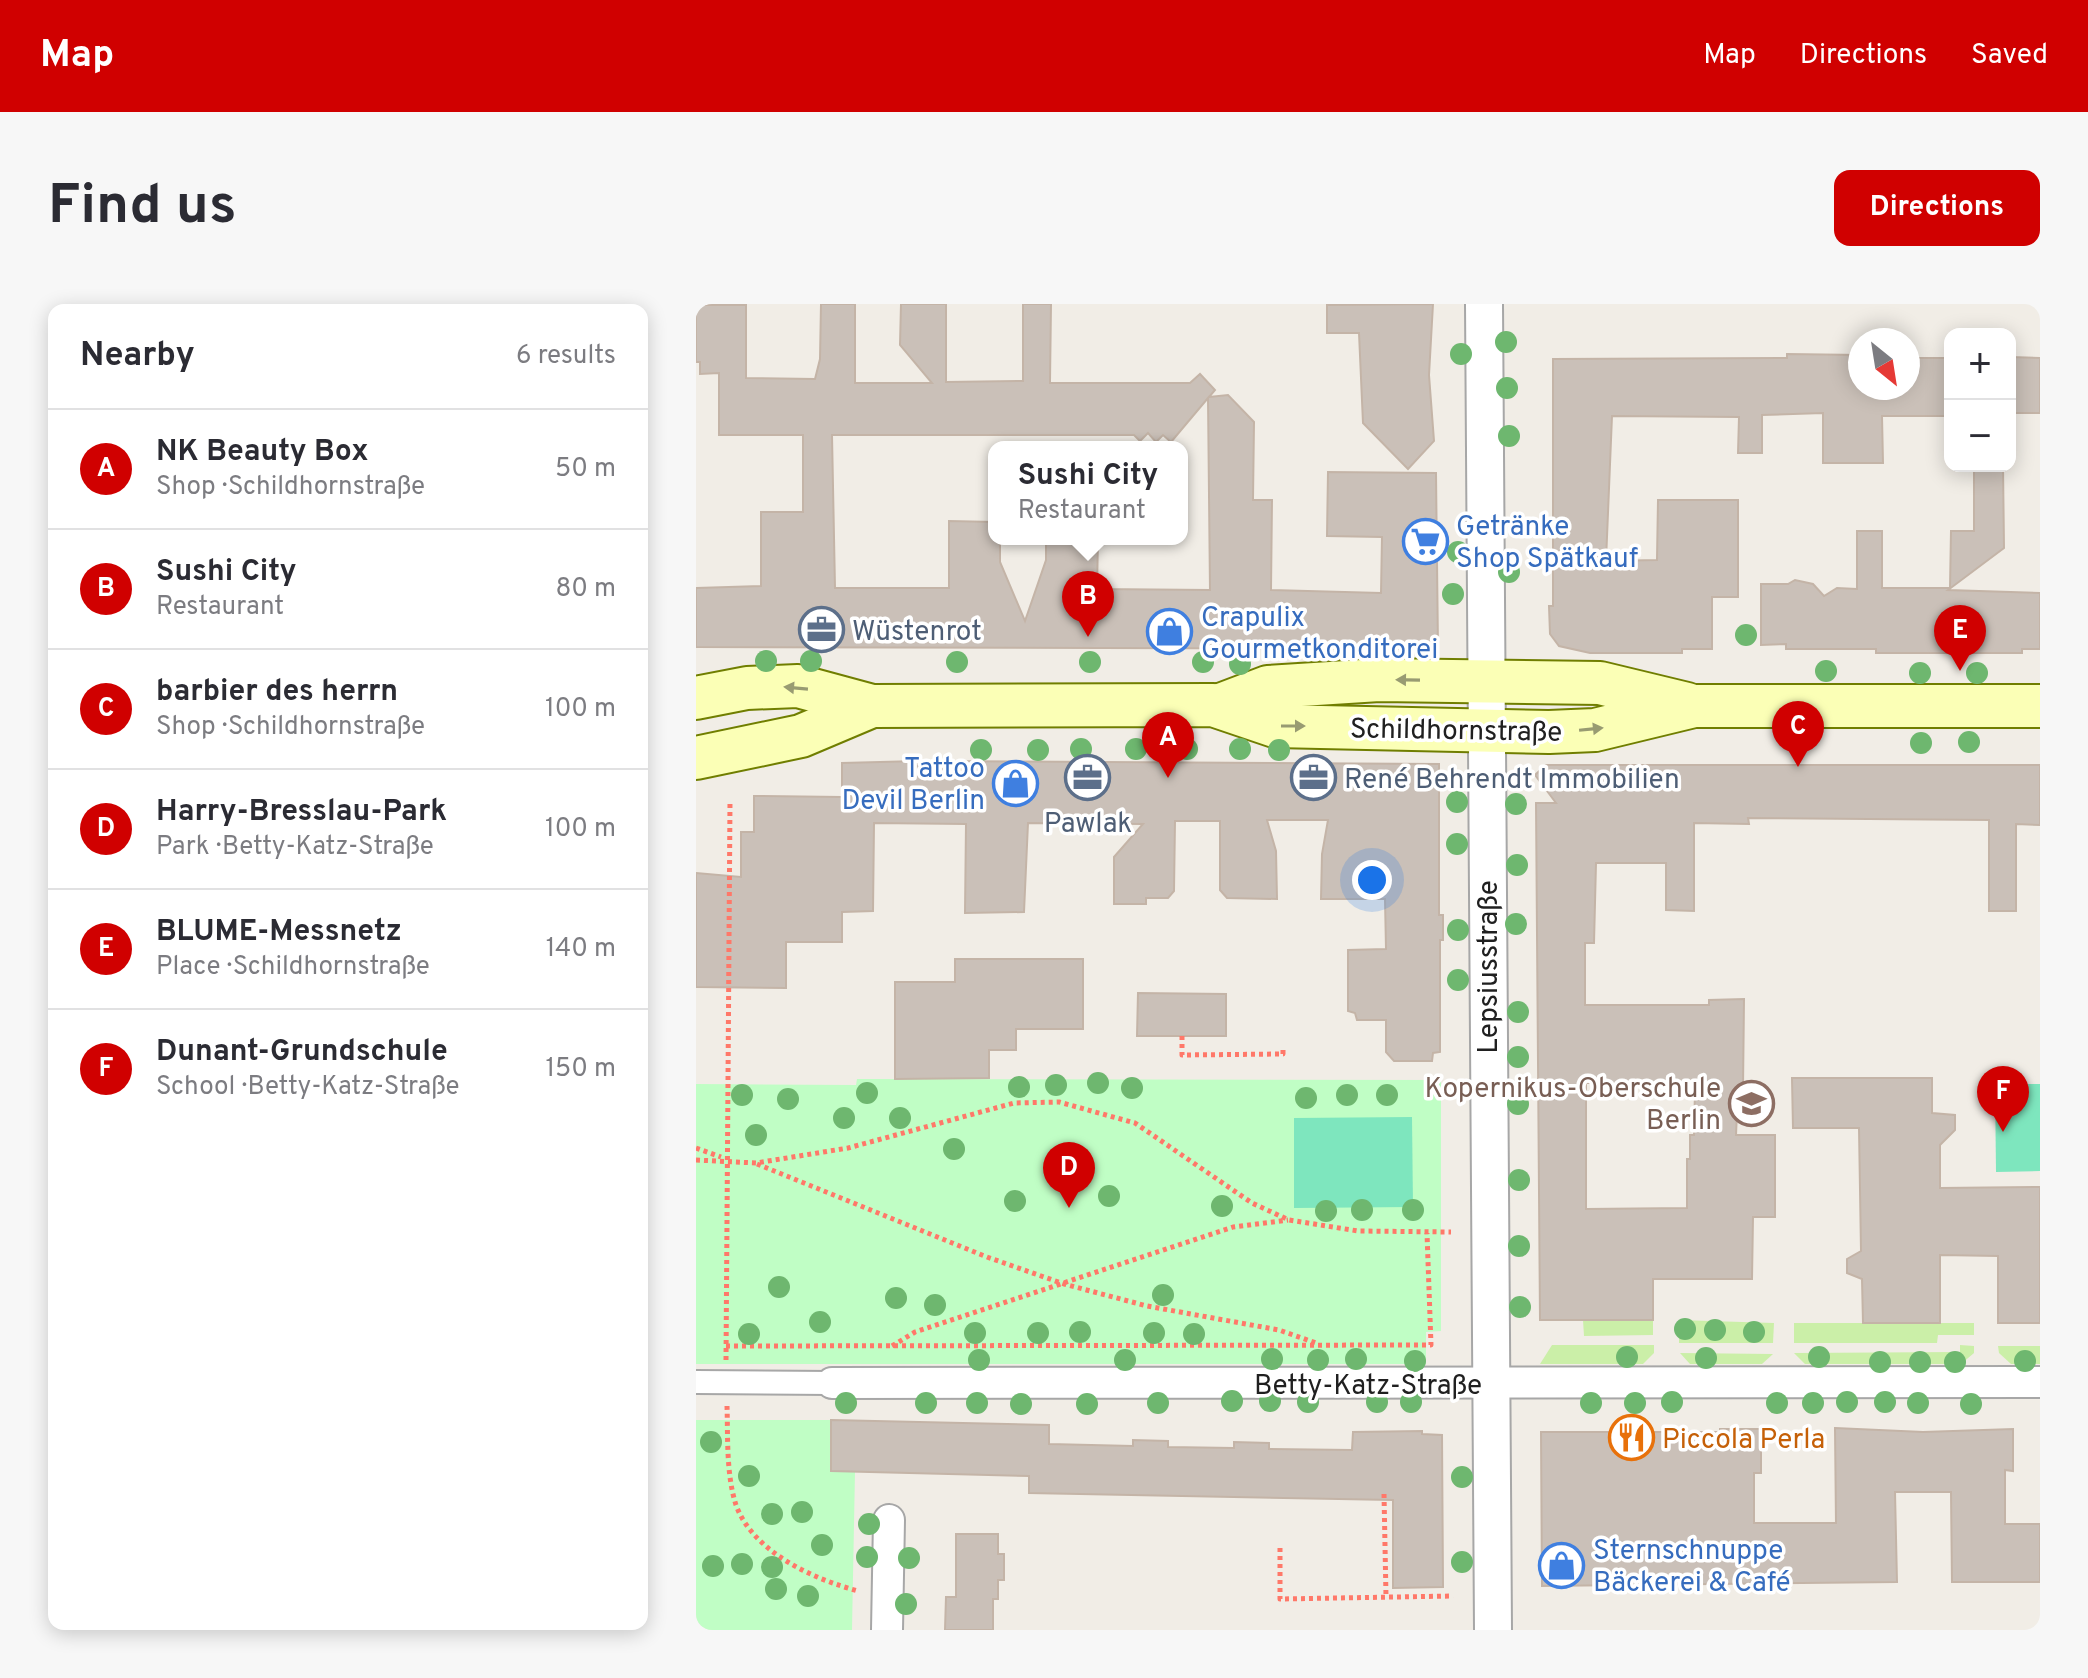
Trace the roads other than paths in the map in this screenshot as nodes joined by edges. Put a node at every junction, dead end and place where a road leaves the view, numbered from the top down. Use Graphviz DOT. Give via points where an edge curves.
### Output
graph roads {
  1 [pos="1484,304"];
  2 [pos="1486,681"];
  3 [pos="696,698"];
  4 [pos="872,706"];
  5 [pos="1218,706"];
  6 [pos="1694,706"];
  7 [pos="2040,706"];
  8 [pos="1485,730"];
  9 [pos="696,758"];
  10 [pos="696,1382"];
  11 [pos="2040,1382"];
  12 [pos="832,1383"];
  13 [pos="1491,1384"];
  14 [pos="889,1520"];
  15 [pos="887,1630"];
  16 [pos="1493,1630"];
  1 -- 2 [label="street, Lepsiusstraße"];
  2 -- 5 [label="main road, Schildhornstraße, one-way" via="1336,680 1268,687"];
  2 -- 6 [label="main road, Schildhornstraße" via="1600,683"];
  2 -- 8 [label="street, Lepsiusstraße"];
  4 -- 3 [label="main road, Schildhornstraße, one-way" via="798,686"];
  4 -- 5 [label="main road, Schildhornstraße"];
  4 -- 9 [label="main road, Schildhornstraße" via="801,736"];
  5 -- 8 [label="main road, Schildhornstraße, one-way" via="1275,726"];
  6 -- 7 [label="main road, Schildhornstraße"];
  8 -- 6 [label="main road, Schildhornstraße, one-way" via="1595,730"];
  8 -- 13 [label="street, Lepsiusstraße"];
  10 -- 12 [label="street, Betty-Katz-Straße"];
  11 -- 13 [label="street, Betty-Katz-Straße"];
  12 -- 13 [label="street, Betty-Katz-Straße"];
  13 -- 16 [label="street, Lepsiusstraße"];
  14 -- 15 [label="street"];
}
